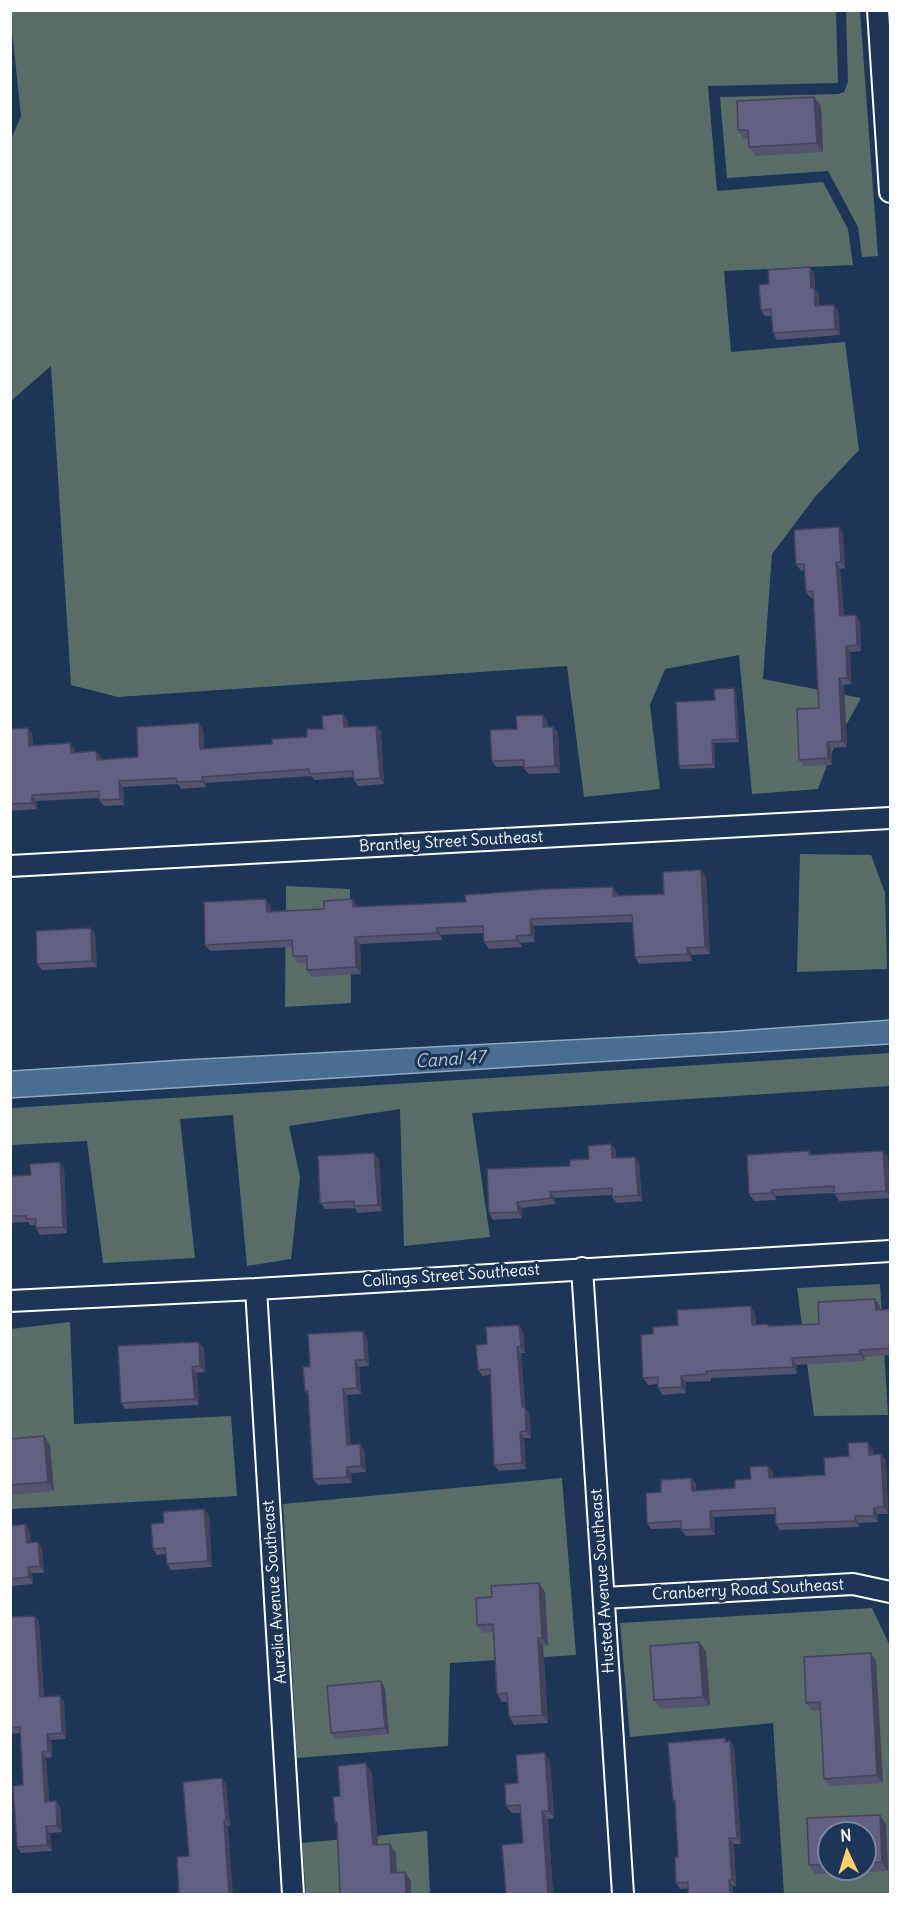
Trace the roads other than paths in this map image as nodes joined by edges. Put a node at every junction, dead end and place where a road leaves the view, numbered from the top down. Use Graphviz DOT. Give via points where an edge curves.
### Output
graph roads {
  1 [pos="878,10"];
  2 [pos="891,192"];
  3 [pos="891,818"];
  4 [pos="10,866"];
  5 [pos="891,1251"];
  6 [pos="582,1268"];
  7 [pos="256,1288"];
  8 [pos="10,1301"];
  9 [pos="891,1592"];
  10 [pos="604,1598"];
  11 [pos="293,1894"];
  12 [pos="623,1894"];
  1 -- 2 [label="street"];
  3 -- 4 [label="street, Brantley Street Southeast"];
  5 -- 6 [label="street, Collings Street Southeast"];
  6 -- 7 [label="street, Collings Street Southeast"];
  6 -- 10 [label="street, Husted Avenue Southeast"];
  7 -- 8 [label="street, Collings Street Southeast"];
  7 -- 11 [label="street, Aurelia Avenue Southeast"];
  9 -- 10 [label="street, Cranberry Road Southeast" via="853,1584"];
  10 -- 12 [label="street, Husted Avenue Southeast"];
}
